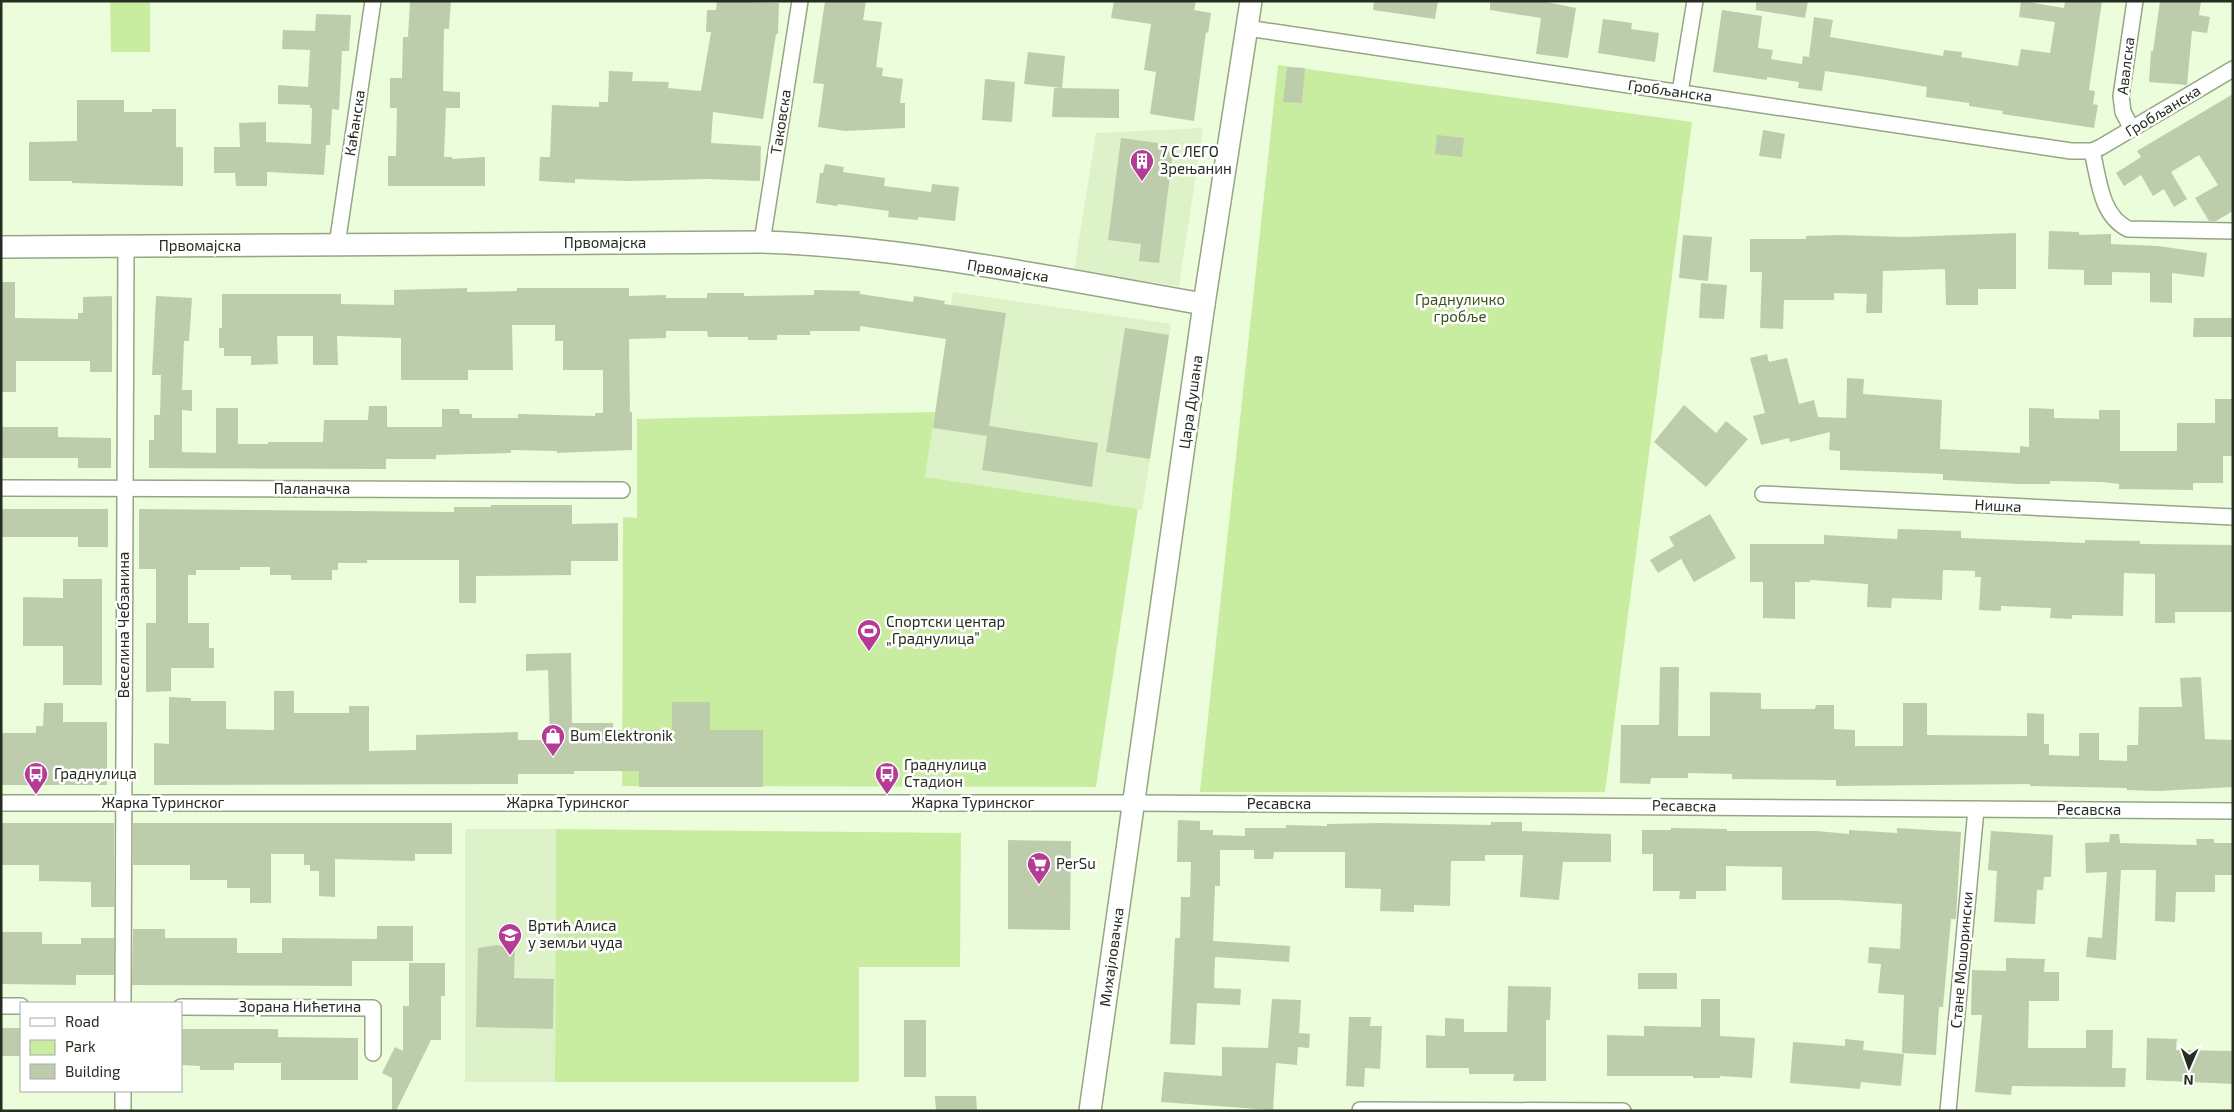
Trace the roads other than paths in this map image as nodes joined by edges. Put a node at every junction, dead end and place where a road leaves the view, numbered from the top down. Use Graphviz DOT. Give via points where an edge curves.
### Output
graph roads {
  1 [pos="373,1"];
  2 [pos="800,1"];
  3 [pos="1251,1"];
  4 [pos="1695,1"];
  5 [pos="2135,1"];
  6 [pos="1248,28"];
  7 [pos="2233,69"];
  8 [pos="1680,92"];
  9 [pos="2132,129"];
  10 [pos="2092,151"];
  11 [pos="2233,231"];
  12 [pos="762,242"];
  13 [pos="336,245"];
  14 [pos="126,246"];
  15 [pos="1,247"];
  16 [pos="1204,304"];
  17 [pos="1,488"];
  18 [pos="124,488"];
  19 [pos="622,490"];
  20 [pos="1763,494"];
  21 [pos="2233,517"];
  22 [pos="1135,802"];
  23 [pos="124,803"];
  24 [pos="1,804"];
  25 [pos="1976,810"];
  26 [pos="2233,811"];
  27 [pos="123,1002"];
  28 [pos="1,1006"];
  29 [pos="20,1006"];
  30 [pos="182,1007"];
  31 [pos="373,1053"];
  32 [pos="123,1092"];
  33 [pos="1360,1110"];
  34 [pos="122,1111"];
  35 [pos="1090,1111"];
  36 [pos="1623,1111"];
  37 [pos="1948,1111"];
  1 -- 13 [label="street, Каћанска"];
  2 -- 12 [label="street, Таковска"];
  3 -- 6 [label="street, Цара Душана"];
  4 -- 8 [label="street"];
  5 -- 9 [label="street, Авалска" via="2121,96 2123,112"];
  6 -- 8 [label="street, Гробљанска"];
  6 -- 16 [label="street, Цара Душана"];
  7 -- 9 [label="street, Гробљанска"];
  8 -- 10 [label="street, Гробљанска"];
  9 -- 10 [label="street, Гробљанска"];
  10 -- 11 [label="street" via="2106,207 2118,224 2128,229"];
  12 -- 13 [label="street, Првомајска"];
  12 -- 16 [label="street, Првомајска" via="812,244 966,263"];
  13 -- 14 [label="street, Првомајска"];
  14 -- 15 [label="street, Првомајска"];
  14 -- 18 [label="street, Веселина Чебзанина"];
  16 -- 22 [label="street, Цара Душана"];
  17 -- 18 [label="street, Паланачка"];
  18 -- 19 [label="street, Паланачка"];
  18 -- 23 [label="street, Веселина Чебзанина"];
  20 -- 21 [label="street, Нишка"];
  22 -- 23 [label="street, Жарка Туринског"];
  22 -- 25 [label="street, Ресавска"];
  22 -- 35 [label="street, Михајловачка"];
  23 -- 24 [label="street, Жарка Туринског"];
  23 -- 27 [label="street, Веселина Чебзанина"];
  25 -- 26 [label="street, Ресавска"];
  25 -- 37 [label="street, Стане Мошорински"];
  28 -- 29 [label="street"];
  30 -- 31 [label="street, Зорана Нићетина" via="373,1008"];
  32 -- 34 [label="street"];
  33 -- 36 [label="street"];
}
